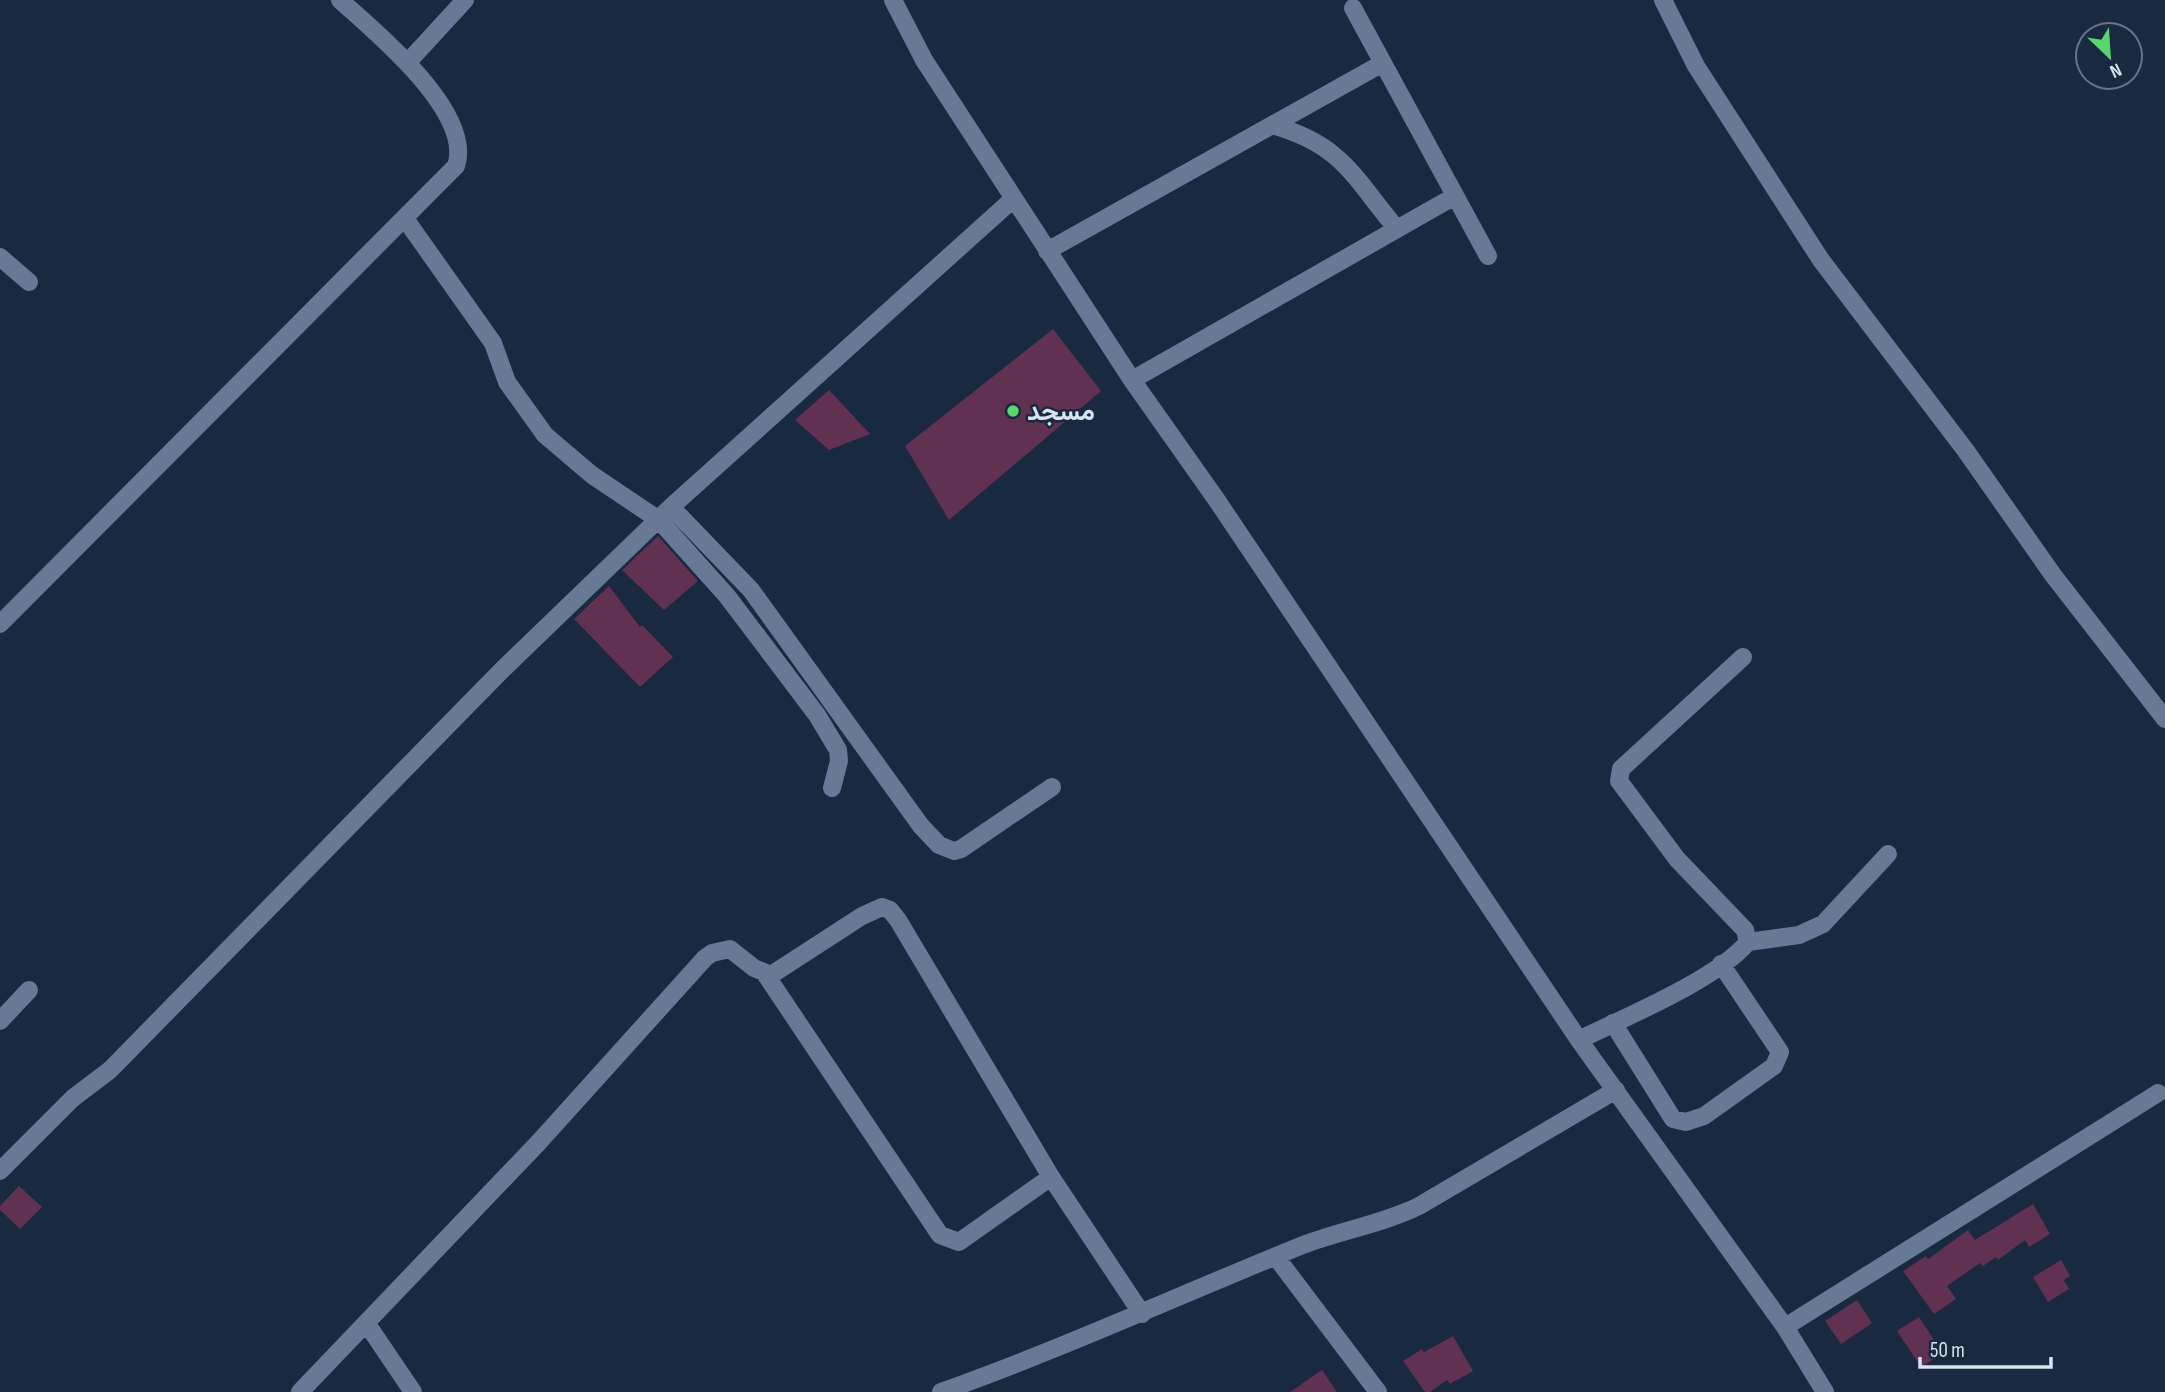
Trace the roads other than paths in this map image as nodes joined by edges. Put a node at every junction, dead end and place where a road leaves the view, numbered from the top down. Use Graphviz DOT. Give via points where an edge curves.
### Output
graph roads {
  1 [pos="340,0"];
  2 [pos="465,0"];
  3 [pos="894,0"];
  4 [pos="1663,0"];
  5 [pos="1353,8"];
  6 [pos="408,62"];
  7 [pos="1383,62"];
  8 [pos="1272,125"];
  9 [pos="1455,196"];
  10 [pos="1012,200"];
  11 [pos="406,220"];
  12 [pos="1397,229"];
  13 [pos="1047,251"];
  14 [pos="1488,256"];
  15 [pos="0,257"];
  16 [pos="29,282"];
  17 [pos="1132,380"];
  18 [pos="665,513"];
  19 [pos="0,624"];
  20 [pos="1743,657"];
  21 [pos="2165,719"];
  22 [pos="1052,787"];
  23 [pos="832,788"];
  24 [pos="1888,854"];
  25 [pos="1748,942"];
  26 [pos="1721,964"];
  27 [pos="766,975"];
  28 [pos="29,990"];
  29 [pos="0,1021"];
  30 [pos="1613,1023"];
  31 [pos="1579,1040"];
  32 [pos="1616,1090"];
  33 [pos="2158,1093"];
  34 [pos="0,1171"];
  35 [pos="1051,1178"];
  36 [pos="1276,1257"];
  37 [pos="1142,1314"];
  38 [pos="367,1324"];
  39 [pos="1785,1327"];
  40 [pos="300,1392"];
  41 [pos="413,1392"];
  42 [pos="941,1392"];
  43 [pos="1378,1392"];
  44 [pos="1825,1392"];
  1 -- 6 [label="street"];
  2 -- 6 [label="street"];
  3 -- 10 [label="street" via="923,60"];
  4 -- 21 [label="street" via="1696,66 1821,260"];
  5 -- 7 [label="street"];
  6 -- 11 [label="street" via="448,118 460,153 456,166"];
  7 -- 8 [label="street"];
  7 -- 9 [label="street"];
  8 -- 12 [label="street" via="1336,155 1356,173"];
  8 -- 13 [label="street"];
  9 -- 12 [label="street"];
  9 -- 14 [label="street"];
  10 -- 13 [label="street"];
  10 -- 18 [label="street"];
  11 -- 18 [label="street" via="493,343 507,382 545,435 592,475"];
  11 -- 19 [label="street"];
  12 -- 17 [label="street"];
  13 -- 17 [label="street"];
  15 -- 16 [label="street"];
  17 -- 31 [label="street"];
  18 -- 22 [label="street" via="751,590 904,806 939,845 961,849"];
  18 -- 23 [label="street" via="833,739 839,761"];
  18 -- 34 [label="street" via="502,670 110,1070 73,1098"];
  20 -- 25 [label="street" via="1618,776 1677,859 1745,930"];
  24 -- 25 [label="street" via="1824,924 1800,935"];
  25 -- 26 [label="street"];
  26 -- 30 [label="street"];
  26 -- 30 [label="street" via="1780,1052 1774,1066 1704,1116 1686,1122 1672,1119"];
  27 -- 35 [label="street" via="940,1235 959,1242 974,1235"];
  27 -- 35 [label="street" via="872,911 890,910"];
  27 -- 38 [label="street" via="730,949 705,958"];
  28 -- 29 [label="street"];
  30 -- 31 [label="street"];
  31 -- 32 [label="street"];
  32 -- 36 [label="street" via="1419,1206"];
  32 -- 39 [label="street"];
  33 -- 39 [label="street"];
  35 -- 37 [label="street"];
  36 -- 37 [label="street"];
  36 -- 43 [label="street"];
  37 -- 42 [label="street"];
  38 -- 40 [label="street"];
  38 -- 41 [label="street"];
  39 -- 44 [label="street"];
}
